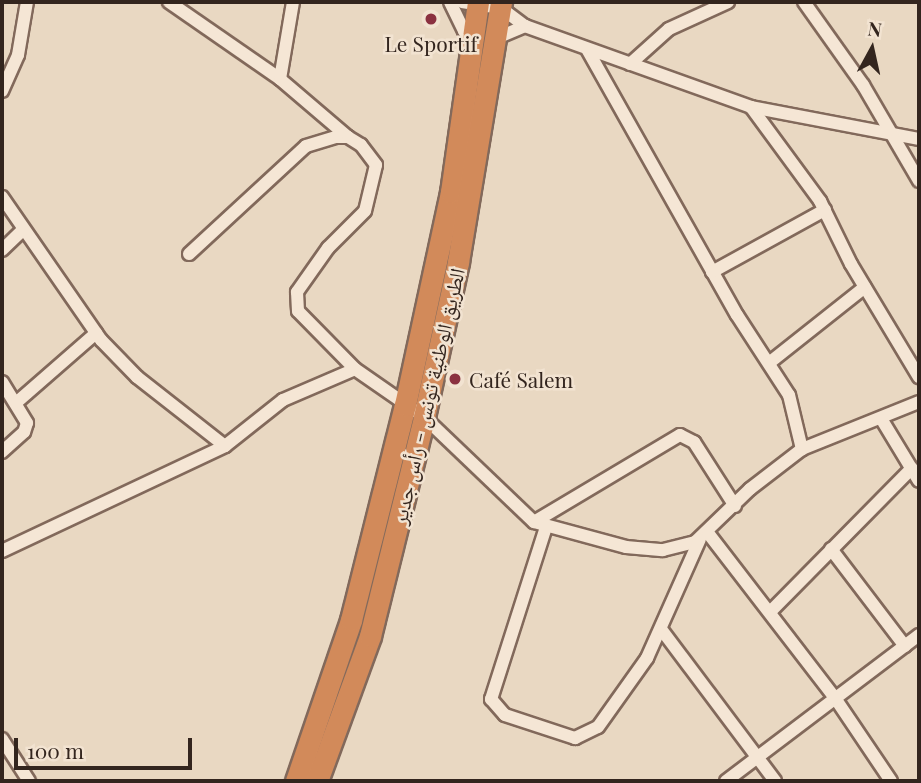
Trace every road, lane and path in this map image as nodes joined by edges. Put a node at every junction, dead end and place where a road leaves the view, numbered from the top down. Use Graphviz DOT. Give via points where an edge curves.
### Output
graph roads {
  1 [pos="27,2"];
  2 [pos="169,2"];
  3 [pos="293,2"];
  4 [pos="450,2"];
  5 [pos="728,2"];
  6 [pos="804,2"];
  7 [pos="473,3"];
  8 [pos="501,5"];
  9 [pos="525,26"];
  10 [pos="473,38"];
  11 [pos="497,40"];
  12 [pos="587,48"];
  13 [pos="630,64"];
  14 [pos="280,79"];
  15 [pos="2,91"];
  16 [pos="751,107"];
  17 [pos="891,135"];
  18 [pos="348,137"];
  19 [pos="919,139"];
  20 [pos="919,181"];
  21 [pos="2,197"];
  22 [pos="825,210"];
  23 [pos="23,230"];
  24 [pos="2,250"];
  25 [pos="189,254"];
  26 [pos="712,272"];
  27 [pos="865,287"];
  28 [pos="96,333"];
  29 [pos="769,363"];
  30 [pos="355,369"];
  31 [pos="919,377"];
  32 [pos="2,382"];
  33 [pos="17,402"];
  34 [pos="919,402"];
  35 [pos="405,405"];
  36 [pos="424,416"];
  37 [pos="883,420"];
  38 [pos="225,446"];
  39 [pos="802,449"];
  40 [pos="2,452"];
  41 [pos="912,468"];
  42 [pos="919,481"];
  43 [pos="735,506"];
  44 [pos="540,524"];
  45 [pos="704,536"];
  46 [pos="831,550"];
  47 [pos="2,551"];
  48 [pos="770,612"];
  49 [pos="661,629"];
  50 [pos="919,635"];
  51 [pos="905,646"];
  52 [pos="835,698"];
  53 [pos="2,739"];
  54 [pos="755,756"];
  55 [pos="300,780"];
  56 [pos="29,781"];
  57 [pos="726,781"];
  58 [pos="775,781"];
  59 [pos="891,781"];
  1 -- 15 [label="street" via="18,55"];
  2 -- 14 [label="street"];
  3 -- 14 [label="street"];
  4 -- 10 [label="street" via="464,31"];
  5 -- 13 [label="street" via="669,29"];
  6 -- 17 [label="street"];
  7 -- 8 [label="street"];
  7 -- 10 [label="highway, الطريق الوطنية تونس - رأس جدير"];
  8 -- 9 [label="street"];
  8 -- 11 [label="highway, الطريق الوطنية تونس - رأس جدير"];
  9 -- 11 [label="street"];
  9 -- 12 [label="street"];
  10 -- 11 [label="street"];
  10 -- 35 [label="highway, الطريق الوطنية تونس - رأس جدير" via="451,192"];
  11 -- 36 [label="highway, الطريق الوطنية تونس - رأس جدير" via="458,262"];
  12 -- 13 [label="street"];
  12 -- 26 [label="street"];
  13 -- 16 [label="street"];
  14 -- 18 [label="street"];
  16 -- 17 [label="street"];
  16 -- 22 [label="street"];
  17 -- 19 [label="street"];
  17 -- 20 [label="street"];
  18 -- 25 [label="street" via="315,142 296,153"];
  18 -- 30 [label="street" via="370,152 376,165 365,211 318,260 294,302"];
  21 -- 23 [label="street"];
  22 -- 26 [label="street"];
  22 -- 27 [label="street"];
  23 -- 24 [label="street"];
  23 -- 28 [label="street"];
  26 -- 29 [label="street"];
  27 -- 29 [label="street"];
  27 -- 31 [label="street"];
  28 -- 33 [label="street"];
  28 -- 38 [label="street" via="137,377"];
  29 -- 39 [label="street" via="789,395"];
  30 -- 35 [label="street"];
  30 -- 38 [label="street" via="283,400"];
  32 -- 33 [label="street"];
  33 -- 40 [label="street" via="27,428"];
  34 -- 37 [label="street"];
  35 -- 36 [label="street"];
  35 -- 55 [label="highway, الطريق الوطنية تونس - رأس جدير" via="351,620"];
  36 -- 44 [label="street"];
  36 -- 55 [label="highway, الطريق الوطنية تونس - رأس جدير" via="370,636"];
  37 -- 39 [label="street"];
  37 -- 41 [label="street"];
  38 -- 47 [label="street"];
  39 -- 43 [label="street"];
  41 -- 42 [label="street"];
  41 -- 46 [label="street"];
  43 -- 44 [label="street" via="694,442 680,435"];
  43 -- 45 [label="street"];
  44 -- 45 [label="street" via="644,550 663,550"];
  44 -- 49 [label="street" via="491,692 497,710 584,737 598,727 630,685"];
  45 -- 48 [label="street"];
  45 -- 49 [label="street"];
  46 -- 48 [label="street"];
  46 -- 51 [label="street"];
  48 -- 52 [label="street"];
  49 -- 54 [label="street"];
  50 -- 51 [label="street"];
  51 -- 52 [label="street"];
  52 -- 54 [label="street"];
  52 -- 59 [label="street"];
  53 -- 56 [label="street"];
  54 -- 57 [label="street"];
  54 -- 58 [label="street"];
}
